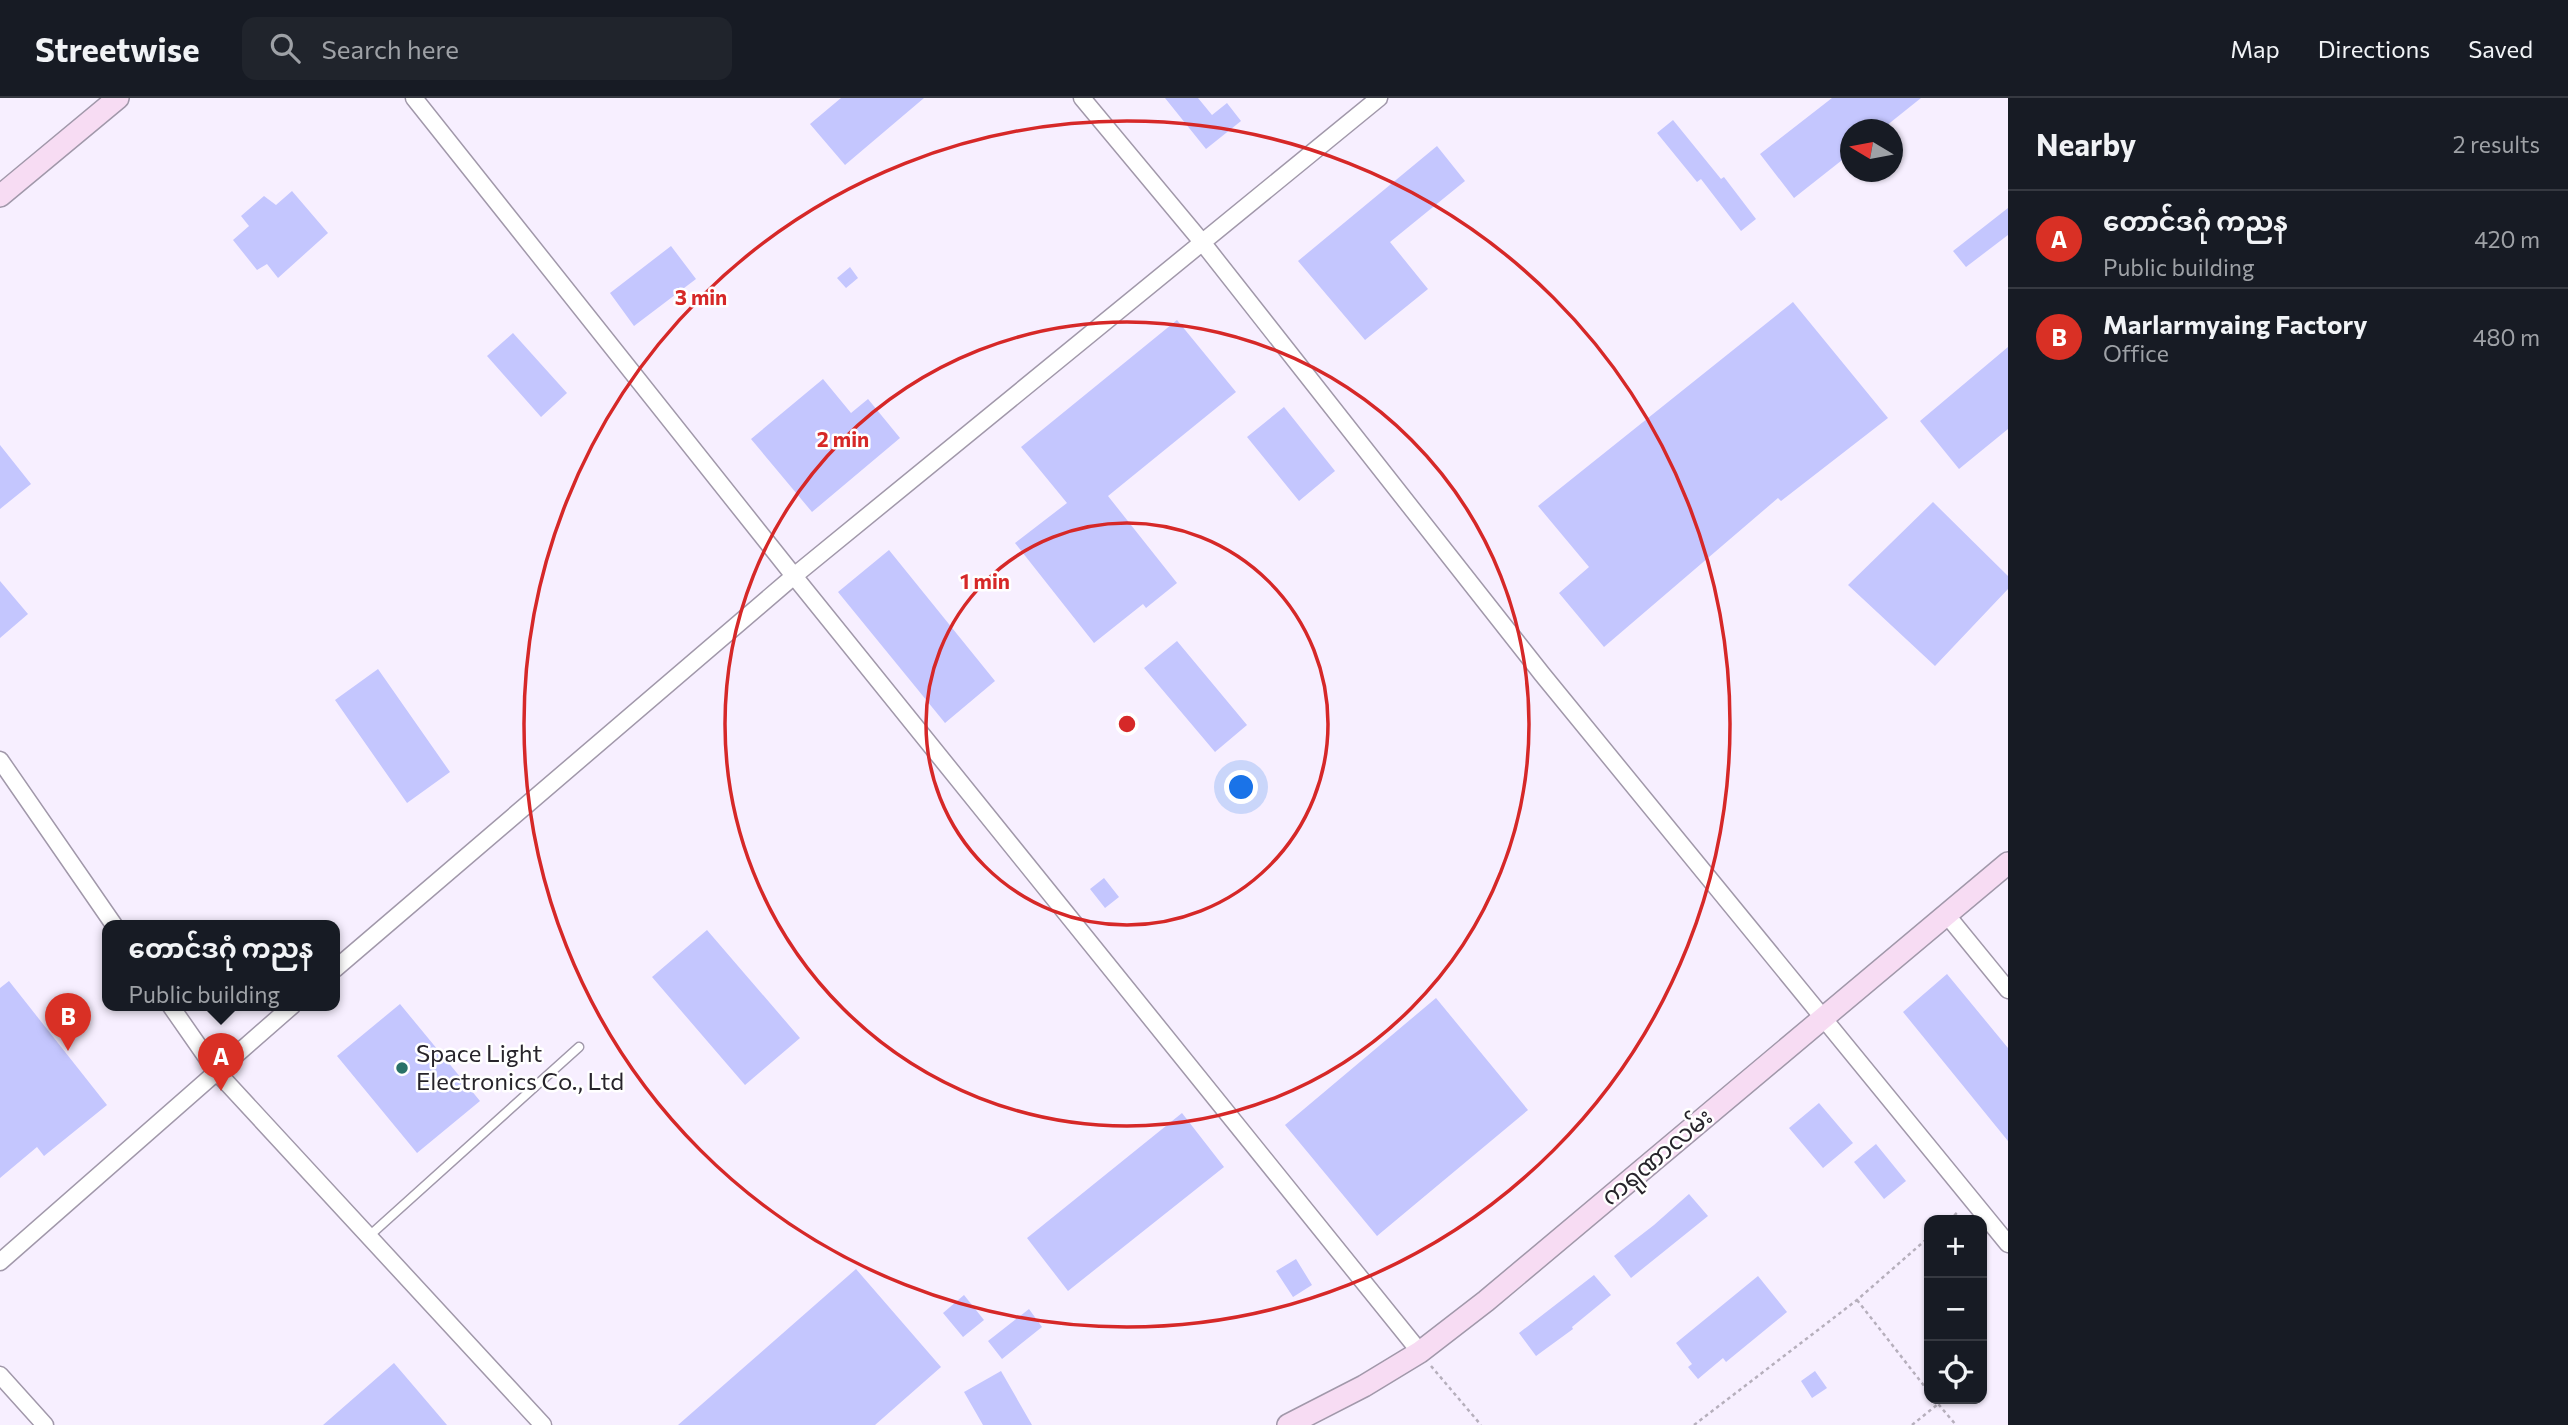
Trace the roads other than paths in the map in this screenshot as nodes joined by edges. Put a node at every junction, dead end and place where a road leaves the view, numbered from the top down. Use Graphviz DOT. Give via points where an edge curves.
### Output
graph roads {
  1 [pos="118,98"];
  2 [pos="414,98"];
  3 [pos="1082,98"];
  4 [pos="1379,98"];
  5 [pos="0,196"];
  6 [pos="1202,242"];
  7 [pos="793,576"];
  8 [pos="0,760"];
  9 [pos="2008,863"];
  10 [pos="1946,914"];
  11 [pos="111,920"];
  12 [pos="340,965"];
  13 [pos="2008,990"];
  14 [pos="174,1011"];
  15 [pos="286,1011"];
  16 [pos="1822,1017"];
  17 [pos="579,1047"];
  18 [pos="216,1071"];
  19 [pos="368,1237"];
  20 [pos="2008,1244"];
  21 [pos="0,1262"];
  22 [pos="1420,1352"];
  23 [pos="0,1375"];
  24 [pos="45,1425"];
  25 [pos="543,1425"];
  26 [pos="1288,1425"];
  1 -- 5 [label="street"];
  2 -- 7 [label="street"];
  3 -- 6 [label="street"];
  4 -- 6 [label="street"];
  6 -- 7 [label="street"];
  6 -- 16 [label="street" via="1542,674"];
  7 -- 12 [label="street"];
  7 -- 22 [label="street"];
  8 -- 11 [label="street"];
  9 -- 10 [label="street, ကရုဏာလမ်း"];
  10 -- 13 [label="street"];
  10 -- 16 [label="street, ကရုဏာလမ်း"];
  14 -- 18 [label="street"];
  15 -- 18 [label="street"];
  16 -- 20 [label="street"];
  16 -- 22 [label="street, ကရုဏာလမ်း"];
  17 -- 19 [label="lane"];
  18 -- 19 [label="street"];
  18 -- 21 [label="street"];
  19 -- 25 [label="street"];
  22 -- 26 [label="street, ကရုဏာလမ်း"];
  23 -- 24 [label="street"];
}
